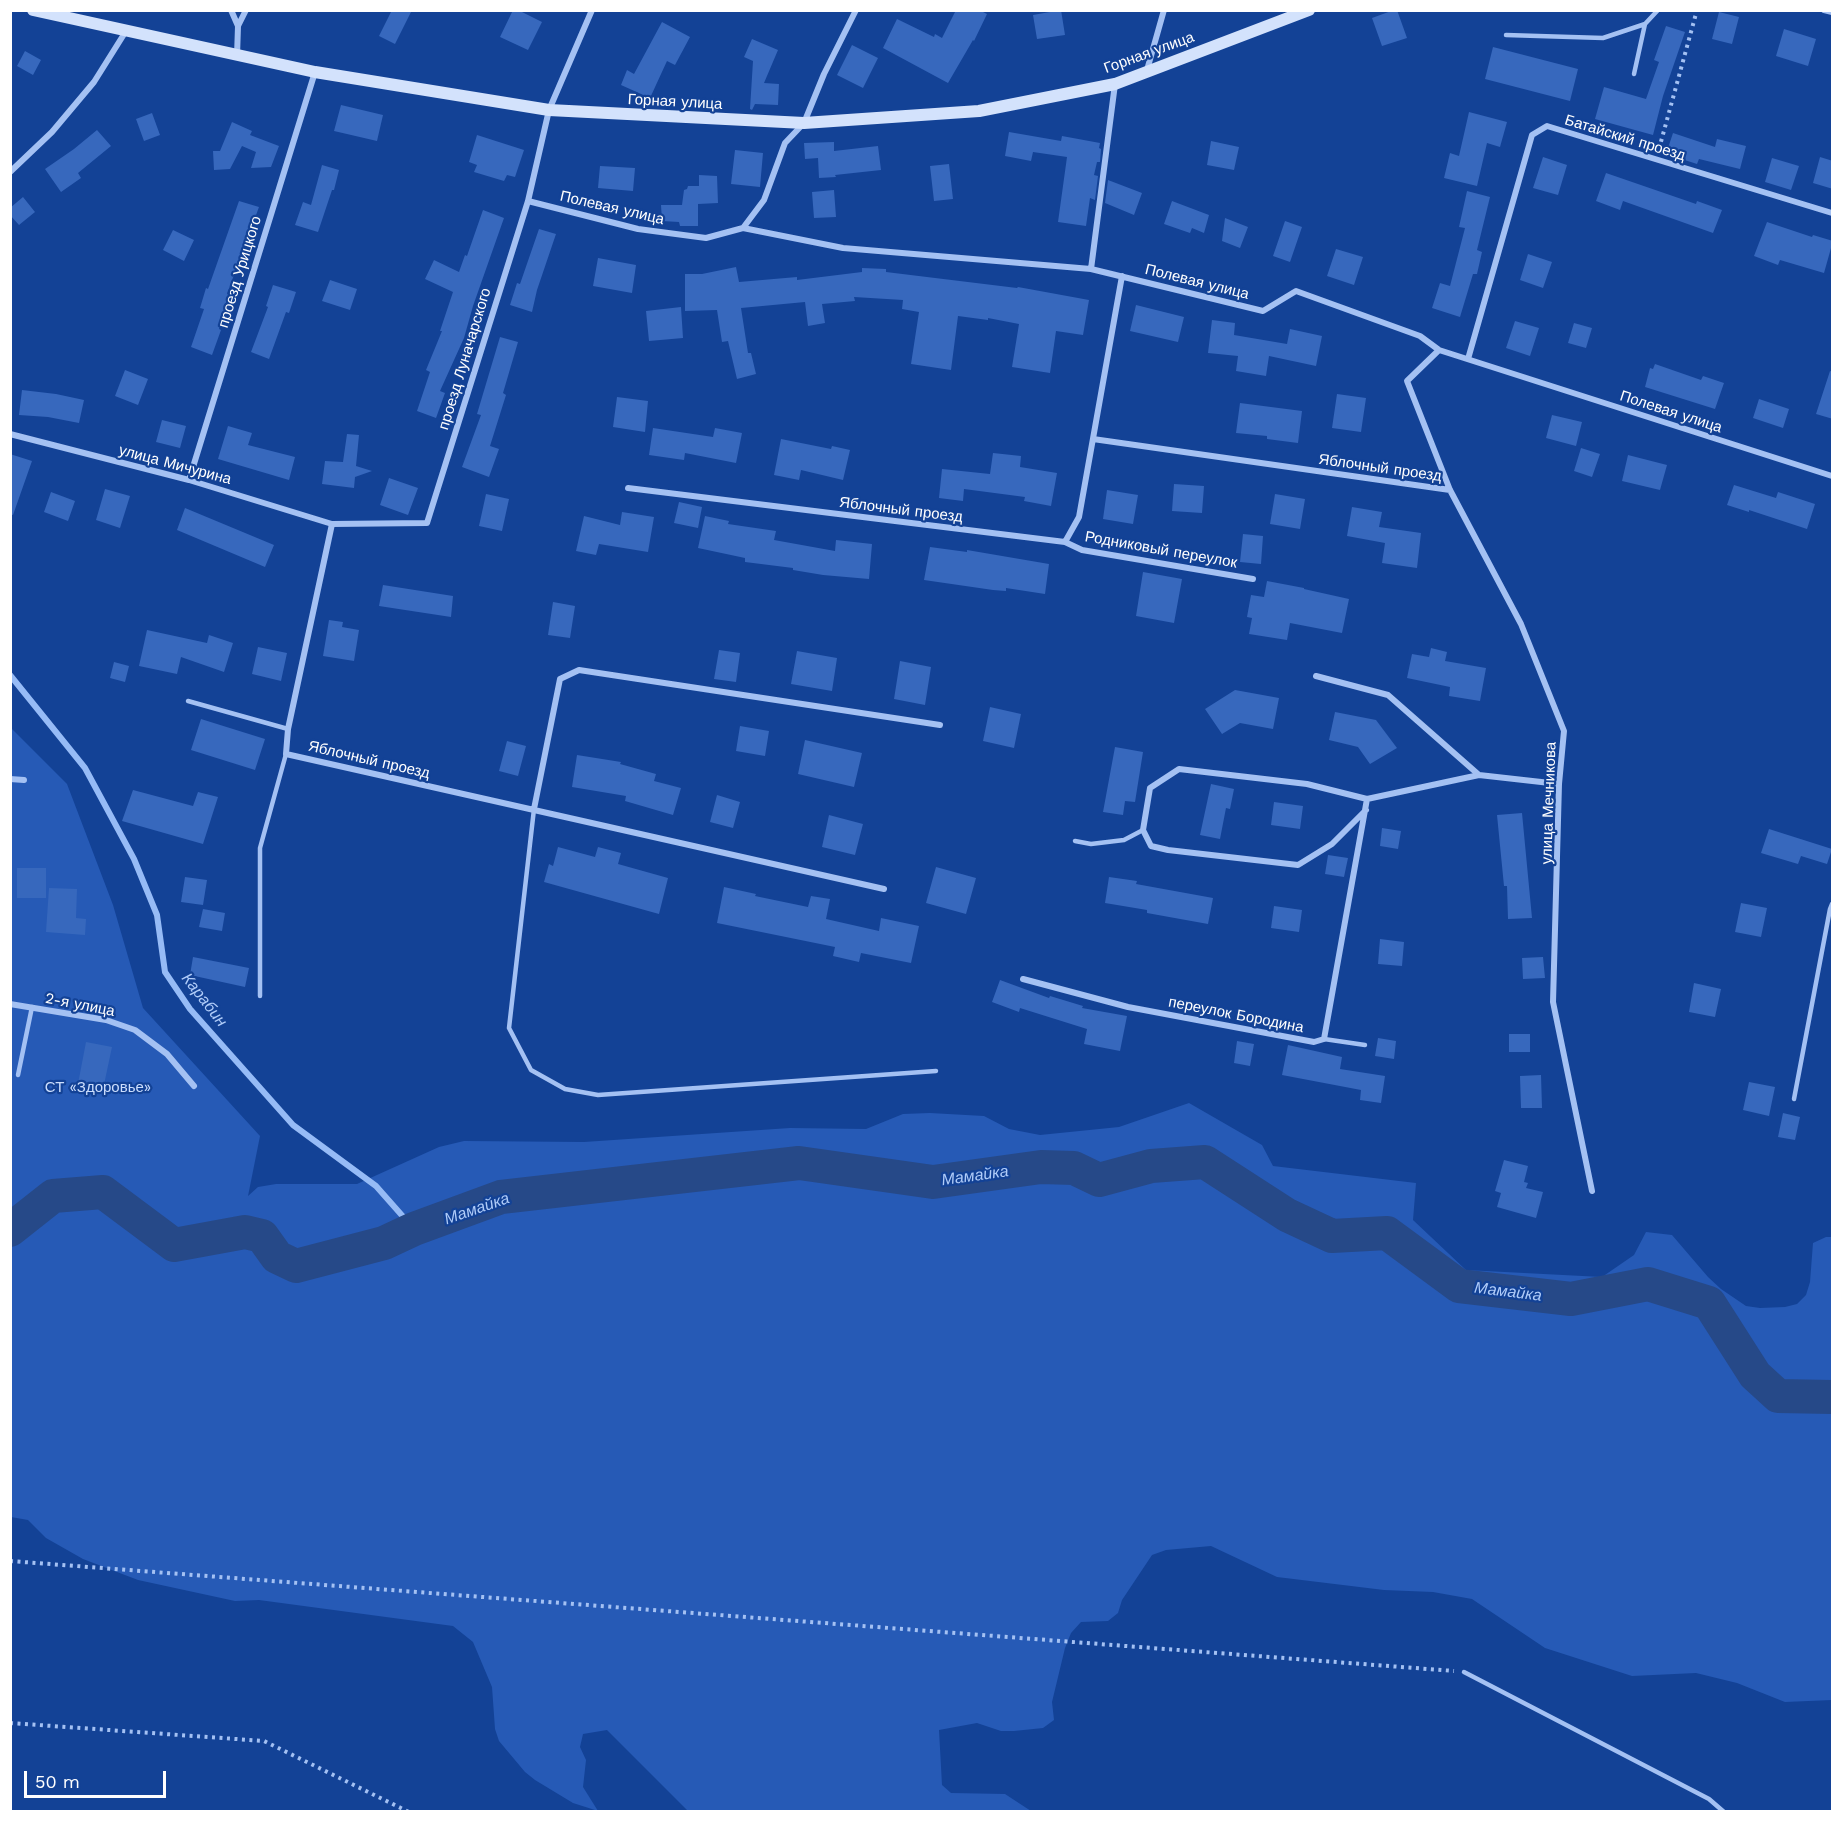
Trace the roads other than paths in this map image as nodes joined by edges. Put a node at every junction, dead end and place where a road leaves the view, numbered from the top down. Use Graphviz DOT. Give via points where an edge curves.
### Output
graph roads {
  1 [pos="33,10"];
  2 [pos="231,10"];
  3 [pos="246,10"];
  4 [pos="592,10"];
  5 [pos="856,10"];
  6 [pos="1164,10"];
  7 [pos="1309,10"];
  8 [pos="1658,10"];
  9 [pos="1824,10"];
  10 [pos="1833,12"];
  11 [pos="1645,24"];
  12 [pos="238,26"];
  13 [pos="126,31"];
  14 [pos="1506,35"];
  15 [pos="237,56"];
  16 [pos="1147,70"];
  17 [pos="315,72"];
  18 [pos="1634,74"];
  19 [pos="1115,84"];
  20 [pos="549,110"];
  21 [pos="804,123"];
  22 [pos="10,172"];
  23 [pos="528,201"];
  24 [pos="1833,213"];
  25 [pos="743,228"];
  26 [pos="1091,269"];
  27 [pos="1122,276"];
  28 [pos="1438,350"];
  29 [pos="1468,359"];
  30 [pos="10,434"];
  31 [pos="1093,439"];
  32 [pos="1833,476"];
  33 [pos="189,480"];
  34 [pos="628,488"];
  35 [pos="1450,490"];
  36 [pos="332,524"];
  37 [pos="1065,542"];
  38 [pos="1253,579"];
  39 [pos="1316,676"];
  40 [pos="188,701"];
  41 [pos="940,725"];
  42 [pos="288,729"];
  43 [pos="286,753"];
  44 [pos="1479,775"];
  45 [pos="10,779"];
  46 [pos="24,780"];
  47 [pos="1559,784"];
  48 [pos="1368,799"];
  49 [pos="534,809"];
  50 [pos="1366,810"];
  51 [pos="1143,830"];
  52 [pos="1075,842"];
  53 [pos="884,889"];
  54 [pos="1833,904"];
  55 [pos="1023,979"];
  56 [pos="260,996"];
  57 [pos="10,1004"];
  58 [pos="32,1007"];
  59 [pos="1324,1039"];
  60 [pos="1365,1045"];
  61 [pos="936,1071"];
  62 [pos="18,1075"];
  63 [pos="194,1086"];
  64 [pos="1794,1099"];
  65 [pos="1592,1191"];
  66 [pos="1464,1672"];
  67 [pos="1724,1812"];
  1 -- 13 [label="street, Горная улица"];
  2 -- 12 [label="street"];
  3 -- 12 [label="street"];
  4 -- 20 [label="street, проезд Луначарского"];
  5 -- 21 [label="street"];
  6 -- 16 [label="street"];
  7 -- 16 [label="street, Горная улица"];
  8 -- 11 [label="lane"];
  9 -- 10 [label="street"];
  11 -- 14 [label="lane" via="1603,38"];
  11 -- 18 [label="lane"];
  12 -- 15 [label="street"];
  13 -- 15 [label="street, Горная улица"];
  13 -- 22 [label="street" via="94,82 52,132"];
  15 -- 17 [label="street, Горная улица"];
  16 -- 19 [label="street, Горная улица"];
  17 -- 20 [label="street, Горная улица"];
  17 -- 33 [label="street, проезд Урицкого"];
  19 -- 21 [label="street, Горная улица" via="979,111"];
  19 -- 26 [label="street"];
  20 -- 21 [label="street, Горная улица"];
  20 -- 23 [label="street, проезд Луначарского"];
  21 -- 25 [label="street" via="785,143 764,200"];
  23 -- 25 [label="street, Полевая улица" via="638,229 706,238"];
  23 -- 36 [label="street, проезд Луначарского" via="427,523"];
  24 -- 29 [label="street, Батайский проезд" via="1547,126 1532,135"];
  25 -- 26 [label="street, Полевая улица" via="843,248"];
  26 -- 27 [label="street, Полевая улица"];
  27 -- 28 [label="street, Полевая улица" via="1263,311 1296,291 1420,336"];
  27 -- 31 [label="street"];
  28 -- 29 [label="street, Полевая улица"];
  28 -- 35 [label="street, улица Мечникова" via="1407,381"];
  29 -- 32 [label="street, Полевая улица"];
  30 -- 33 [label="street, улица Мичурина"];
  31 -- 35 [label="street, Яблочный проезд"];
  31 -- 37 [label="street" via="1079,518"];
  33 -- 36 [label="street, улица Мичурина"];
  34 -- 37 [label="street, Яблочный проезд"];
  35 -- 47 [label="street, улица Мечникова" via="1521,624 1564,731"];
  36 -- 42 [label="street, Яблочный проезд"];
  37 -- 38 [label="street, Родниковый переулок" via="1082,550"];
  39 -- 44 [label="street" via="1388,696"];
  40 -- 42 [label="lane"];
  41 -- 49 [label="street" via="579,670 560,679"];
  42 -- 43 [label="street, Яблочный проезд"];
  43 -- 49 [label="street, Яблочный проезд"];
  43 -- 56 [label="lane" via="260,848"];
  44 -- 47 [label="street"];
  44 -- 48 [label="street"];
  45 -- 46 [label="street"];
  47 -- 65 [label="street, улица Мечникова" via="1554,1002"];
  48 -- 50 [label="street, переулок Бородина"];
  48 -- 51 [label="street" via="1306,784 1179,769 1150,788"];
  49 -- 53 [label="street, Яблочный проезд"];
  49 -- 61 [label="lane" via="509,1028 531,1070 565,1089 598,1095"];
  50 -- 51 [label="street" via="1332,844 1298,865 1168,850 1151,846"];
  50 -- 59 [label="street, переулок Бородина"];
  51 -- 52 [label="lane" via="1124,840"];
  54 -- 64 [label="lane"];
  55 -- 59 [label="street, переулок Бородина" via="1128,1007 1314,1042"];
  57 -- 58 [label="street, 2-я улица"];
  58 -- 62 [label="lane"];
  58 -- 63 [label="street, 2-я улица" via="106,1020 135,1030 167,1054"];
  59 -- 60 [label="lane"];
  66 -- 67 [label="lane" via="1709,1799"];
}
